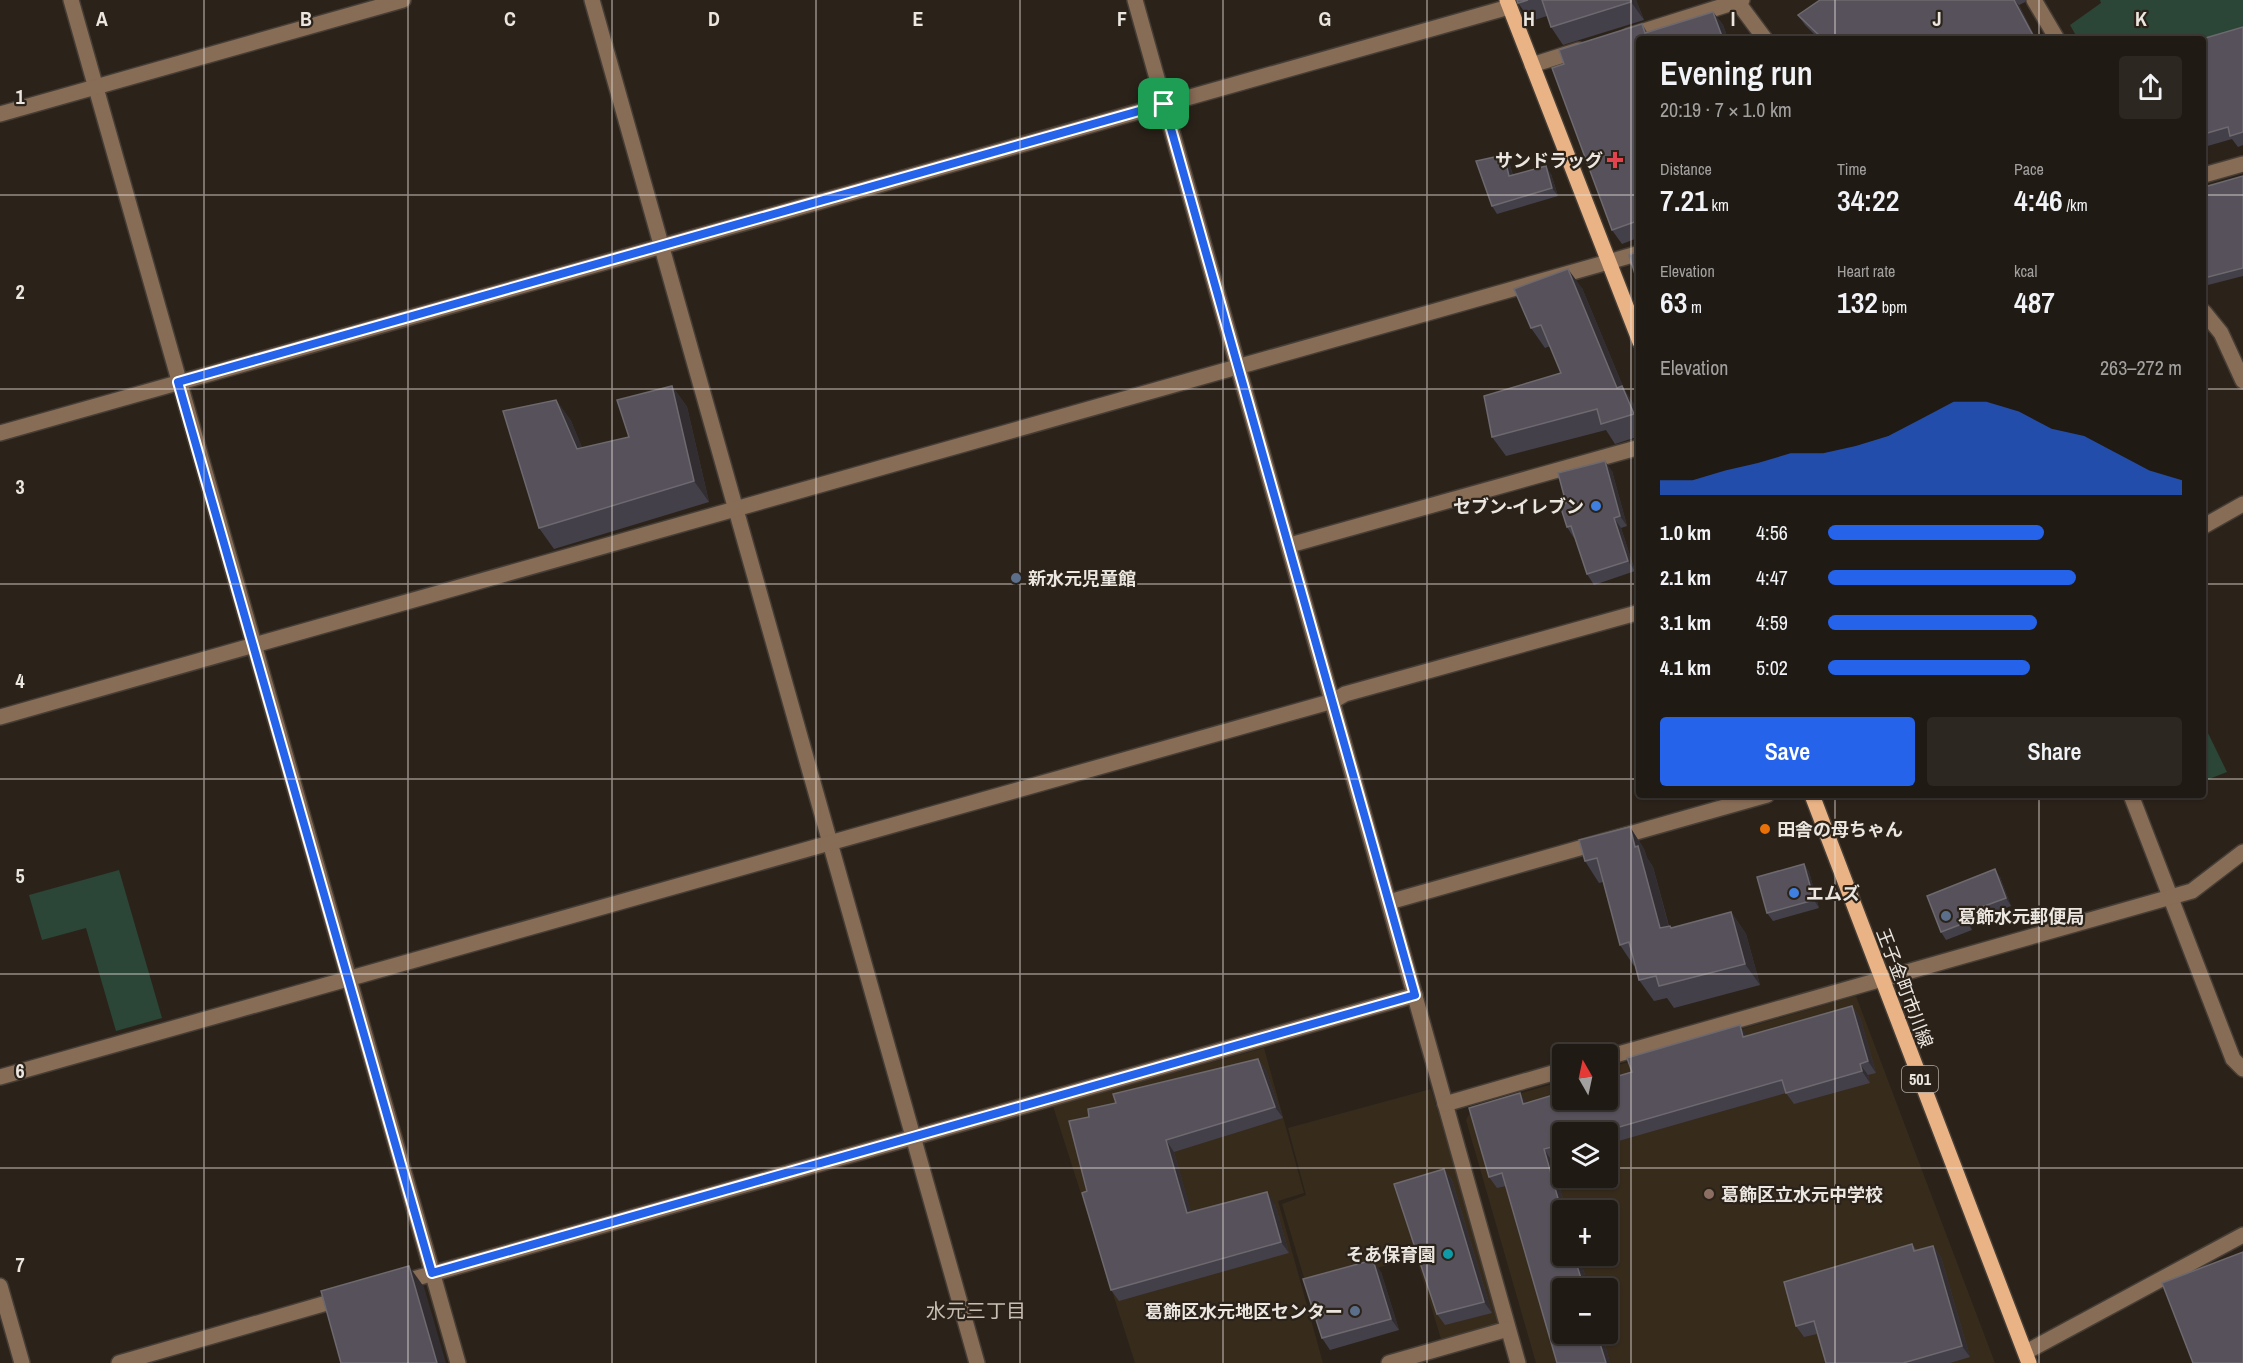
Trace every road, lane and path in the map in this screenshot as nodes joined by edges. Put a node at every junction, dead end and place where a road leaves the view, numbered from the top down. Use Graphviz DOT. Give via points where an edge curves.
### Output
graph roads {
  1 [pos="71,0"];
  2 [pos="403,0"];
  3 [pos="592,0"];
  4 [pos="1135,0"];
  5 [pos="2034,0"];
  6 [pos="1739,1"];
  7 [pos="1508,3"];
  8 [pos="1763,36"];
  9 [pos="2055,36"];
  10 [pos="1613,40"];
  11 [pos="1593,46"];
  12 [pos="1532,65"];
  13 [pos="96,86"];
  14 [pos="1164,104"];
  15 [pos="0,114"];
  16 [pos="2243,164"];
  17 [pos="2206,174"];
  18 [pos="663,246"];
  19 [pos="1636,254"];
  20 [pos="1609,263"];
  21 [pos="2206,314"];
  22 [pos="1636,332"];
  23 [pos="1238,367"];
  24 [pos="2243,381"];
  25 [pos="178,382"];
  26 [pos="0,433"];
  27 [pos="1636,448"];
  28 [pos="2243,504"];
  29 [pos="735,508"];
  30 [pos="2206,525"];
  31 [pos="1290,545"];
  32 [pos="1636,613"];
  33 [pos="255,646"];
  34 [pos="1333,701"];
  35 [pos="0,717"];
  36 [pos="1756,798"];
  37 [pos="1813,798"];
  38 [pos="2132,798"];
  39 [pos="832,844"];
  40 [pos="2243,852"];
  41 [pos="2169,896"];
  42 [pos="1389,902"];
  43 [pos="350,980"];
  44 [pos="1881,980"];
  45 [pos="1415,995"];
  46 [pos="1618,1054"];
  47 [pos="2243,1070"];
  48 [pos="1552,1073"];
  49 [pos="0,1077"];
  50 [pos="1445,1104"];
  51 [pos="915,1137"];
  52 [pos="2243,1235"];
  53 [pos="432,1273"];
  54 [pos="0,1286"];
  55 [pos="388,1286"];
  56 [pos="354,1296"];
  57 [pos="1508,1329"];
  58 [pos="2027,1358"];
  59 [pos="22,1363"];
  60 [pos="119,1363"];
  61 [pos="458,1363"];
  62 [pos="977,1363"];
  63 [pos="1389,1363"];
  64 [pos="1518,1363"];
  1 -- 13 [label="street"];
  2 -- 13 [label="street"];
  3 -- 18 [label="street"];
  4 -- 14 [label="street"];
  5 -- 9 [label="street"];
  6 -- 8 [label="street"];
  6 -- 10 [label="street"];
  7 -- 12 [label="main road"];
  7 -- 14 [label="street"];
  11 -- 12 [label="street"];
  12 -- 20 [label="main road"];
  13 -- 15 [label="street"];
  13 -- 25 [label="street"];
  14 -- 18 [label="street"];
  14 -- 23 [label="street"];
  16 -- 17 [label="street"];
  18 -- 25 [label="street"];
  18 -- 29 [label="street"];
  19 -- 20 [label="street"];
  20 -- 22 [label="main road"];
  20 -- 23 [label="street"];
  21 -- 24 [label="street" via="2221,333"];
  23 -- 29 [label="street"];
  23 -- 31 [label="street"];
  25 -- 26 [label="street"];
  25 -- 33 [label="street"];
  27 -- 31 [label="street"];
  28 -- 30 [label="street"];
  29 -- 33 [label="street"];
  29 -- 39 [label="street"];
  31 -- 34 [label="street"];
  32 -- 34 [label="street" via="1345,694"];
  33 -- 35 [label="street"];
  33 -- 43 [label="street"];
  34 -- 39 [label="street"];
  34 -- 42 [label="street"];
  36 -- 42 [label="street"];
  37 -- 44 [label="main road, 王子金町市川線 / 501"];
  38 -- 41 [label="street"];
  39 -- 43 [label="street"];
  39 -- 51 [label="street"];
  40 -- 41 [label="street" via="2192,891"];
  41 -- 44 [label="street"];
  41 -- 47 [label="street" via="2233,1059"];
  42 -- 45 [label="street"];
  43 -- 49 [label="street"];
  43 -- 53 [label="street"];
  44 -- 46 [label="street"];
  44 -- 58 [label="main road, 王子金町市川線 / 501"];
  45 -- 50 [label="street"];
  45 -- 51 [label="street"];
  48 -- 50 [label="street"];
  50 -- 57 [label="street"];
  51 -- 53 [label="street"];
  51 -- 62 [label="street"];
  52 -- 58 [label="street"];
  53 -- 55 [label="street"];
  53 -- 61 [label="street"];
  54 -- 59 [label="street"];
  56 -- 60 [label="street"];
  57 -- 63 [label="street"];
  57 -- 64 [label="street"];
}
